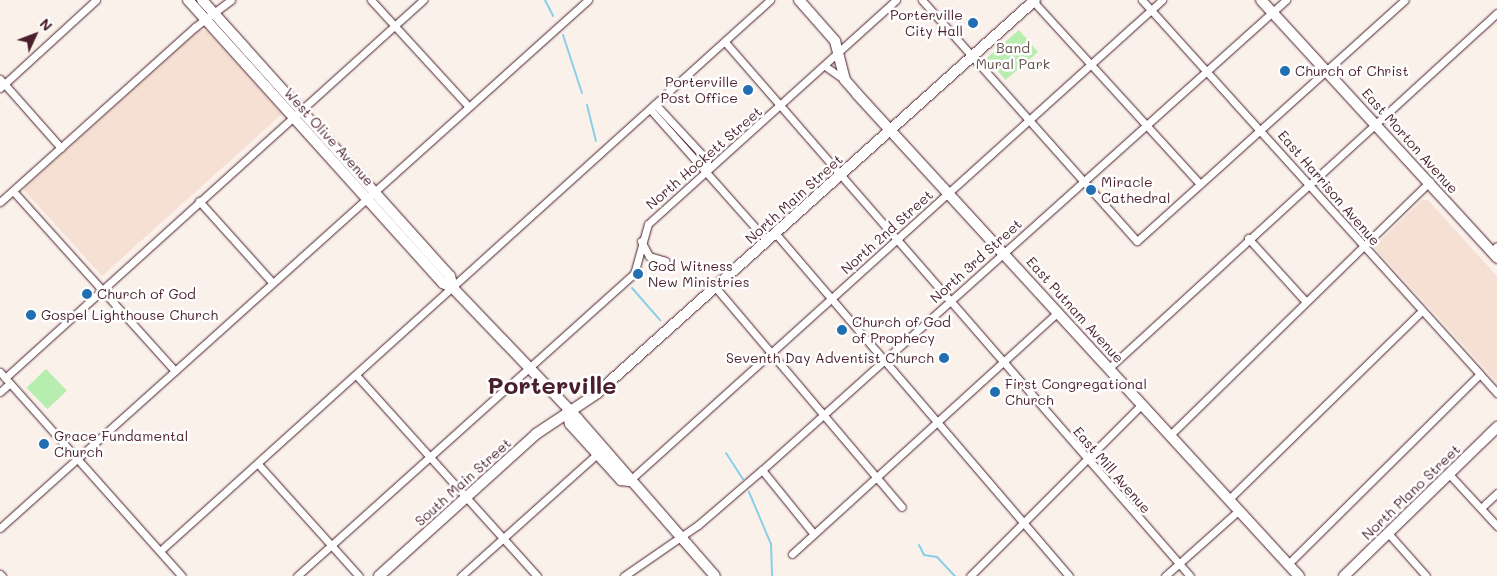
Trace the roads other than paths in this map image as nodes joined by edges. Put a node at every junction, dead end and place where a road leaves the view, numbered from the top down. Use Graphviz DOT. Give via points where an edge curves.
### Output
graph roads {
  1 [pos="96,0"];
  2 [pos="188,0"];
  3 [pos="202,0"];
  4 [pos="232,0"];
  5 [pos="371,0"];
  6 [pos="423,0"];
  7 [pos="588,0"];
  8 [pos="770,0"];
  9 [pos="800,0"];
  10 [pos="896,0"];
  11 [pos="922,0"];
  12 [pos="1034,0"];
  13 [pos="1142,0"];
  14 [pos="1162,0"];
  15 [pos="1260,0"];
  16 [pos="1286,0"];
  17 [pos="1406,0"];
  18 [pos="1151,10"];
  19 [pos="1272,13"];
  20 [pos="1497,13"];
  21 [pos="209,16"];
  22 [pos="394,26"];
  23 [pos="725,42"];
  24 [pos="839,53"];
  25 [pos="238,56"];
  26 [pos="973,57"];
  27 [pos="1090,64"];
  28 [pos="825,66"];
  29 [pos="264,70"];
  30 [pos="1206,70"];
  31 [pos="1327,72"];
  32 [pos="845,80"];
  33 [pos="2,83"];
  34 [pos="783,104"];
  35 [pos="468,106"];
  36 [pos="652,106"];
  37 [pos="298,114"];
  38 [pos="1031,119"];
  39 [pos="1376,121"];
  40 [pos="1145,124"];
  41 [pos="890,131"];
  42 [pos="1262,131"];
  43 [pos="61,148"];
  44 [pos="707,171"];
  45 [pos="844,172"];
  46 [pos="1083,180"];
  47 [pos="1430,181"];
  48 [pos="1309,182"];
  49 [pos="1200,184"];
  50 [pos="13,191"];
  51 [pos="948,194"];
  52 [pos="371,195"];
  53 [pos="200,201"];
  54 [pos="0,202"];
  55 [pos="776,234"];
  56 [pos="900,237"];
  57 [pos="1248,238"];
  58 [pos="641,242"];
  59 [pos="767,242"];
  60 [pos="1364,246"];
  61 [pos="1003,252"];
  62 [pos="1495,252"];
  63 [pos="665,261"];
  64 [pos="272,282"];
  65 [pos="454,288"];
  66 [pos="716,288"];
  67 [pos="102,290"];
  68 [pos="951,299"];
  69 [pos="831,300"];
  70 [pos="1306,302"];
  71 [pos="1422,311"];
  72 [pos="1058,312"];
  73 [pos="771,353"];
  74 [pos="1005,361"];
  75 [pos="883,362"];
  76 [pos="1109,368"];
  77 [pos="528,369"];
  78 [pos="175,371"];
  79 [pos="1480,374"];
  80 [pos="357,376"];
  81 [pos="5,378"];
  82 [pos="0,392"];
  83 [pos="1497,393"];
  84 [pos="1142,404"];
  85 [pos="567,412"];
  86 [pos="823,415"];
  87 [pos="936,422"];
  88 [pos="1497,427"];
  89 [pos="1170,435"];
  90 [pos="597,454"];
  91 [pos="428,457"];
  92 [pos="76,459"];
  93 [pos="1086,460"];
  94 [pos="260,465"];
  95 [pos="762,470"];
  96 [pos="1449,474"];
  97 [pos="878,476"];
  98 [pos="629,481"];
  99 [pos="1497,493"];
  100 [pos="466,498"];
  101 [pos="1228,500"];
  102 [pos="902,507"];
  103 [pos="1481,508"];
  104 [pos="1238,511"];
  105 [pos="1022,524"];
  106 [pos="1497,526"];
  107 [pos="0,528"];
  108 [pos="813,533"];
  109 [pos="1388,533"];
  110 [pos="680,538"];
  111 [pos="503,539"];
  112 [pos="331,546"];
  113 [pos="160,551"];
  114 [pos="792,554"];
  115 [pos="1179,564"];
  116 [pos="1288,564"];
  117 [pos="182,576"];
  118 [pos="297,576"];
  119 [pos="359,576"];
  120 [pos="379,576"];
  121 [pos="461,576"];
  122 [pos="537,576"];
  123 [pos="624,576"];
  124 [pos="715,576"];
  125 [pos="970,576"];
  126 [pos="1069,576"];
  127 [pos="1165,576"];
  128 [pos="1190,576"];
  129 [pos="1299,576"];
  130 [pos="1344,576"];
  131 [pos="1426,576"];
  1 -- 33 [label="street"];
  2 -- 21 [label="main road, West Olive Avenue"];
  3 -- 21 [label="main road, West Olive Avenue"];
  4 -- 21 [label="street"];
  5 -- 22 [label="street"];
  6 -- 22 [label="street"];
  7 -- 35 [label="street"];
  8 -- 23 [label="street"];
  9 -- 24 [label="main road" via="828,32"];
  10 -- 24 [label="street, North Hockett Street"];
  11 -- 26 [label="street"];
  12 -- 26 [label="main road, North Main Street"];
  12 -- 27 [label="street"];
  13 -- 18 [label="street, East Harrison Avenue"];
  14 -- 18 [label="street, North 2nd Street"];
  15 -- 19 [label="main road, East Morton Avenue"];
  16 -- 19 [label="street, North 3rd Street"];
  17 -- 31 [label="street"];
  18 -- 27 [label="street, North 2nd Street"];
  18 -- 30 [label="street, East Harrison Avenue"];
  19 -- 30 [label="street, North 3rd Street"];
  19 -- 31 [label="main road, East Morton Avenue"];
  20 -- 39 [label="street"];
  21 -- 25 [label="main road, West Olive Avenue"];
  21 -- 29 [label="main road, West Olive Avenue"];
  21 -- 43 [label="street"];
  22 -- 35 [label="street"];
  22 -- 37 [label="street"];
  23 -- 34 [label="street, East Mill Avenue"];
  23 -- 36 [label="street"];
  24 -- 28 [label="street, North Hockett Street"];
  24 -- 32 [label="main road"];
  25 -- 29 [label="main road"];
  25 -- 37 [label="main road, West Olive Avenue"];
  26 -- 38 [label="street"];
  26 -- 41 [label="main road, North Main Street"];
  27 -- 38 [label="street, North 2nd Street"];
  27 -- 40 [label="street"];
  28 -- 32 [label="street"];
  28 -- 34 [label="street, North Hockett Street"];
  29 -- 37 [label="main road, West Olive Avenue"];
  30 -- 40 [label="street, North 3rd Street"];
  30 -- 42 [label="street, East Harrison Avenue"];
  31 -- 39 [label="main road, East Morton Avenue"];
  31 -- 42 [label="street"];
  32 -- 41 [label="main road, East Putnam Avenue"];
  33 -- 43 [label="street"];
  34 -- 44 [label="street, North Hockett Street"];
  34 -- 45 [label="street, East Mill Avenue"];
  35 -- 52 [label="street"];
  36 -- 44 [label="street"];
  36 -- 65 [label="street"];
  37 -- 52 [label="main road, West Olive Avenue"];
  37 -- 53 [label="street"];
  38 -- 46 [label="street"];
  38 -- 51 [label="street, North 2nd Street"];
  39 -- 47 [label="main road, East Morton Avenue"];
  39 -- 48 [label="street"];
  40 -- 46 [label="street, North 3rd Street"];
  40 -- 49 [label="street"];
  41 -- 45 [label="main road, North Main Street"];
  41 -- 51 [label="main road, East Putnam Avenue"];
  42 -- 48 [label="street, East Harrison Avenue"];
  42 -- 49 [label="street"];
  43 -- 50 [label="street"];
  44 -- 58 [label="street, North Hockett Street" via="648,224"];
  44 -- 59 [label="street"];
  45 -- 55 [label="main road, North Main Street"];
  45 -- 56 [label="street, East Mill Avenue"];
  46 -- 49 [label="street" via="1137,241"];
  46 -- 61 [label="street, North 3rd Street"];
  47 -- 60 [label="street"];
  47 -- 62 [label="main road, East Morton Avenue"];
  48 -- 57 [label="street"];
  48 -- 60 [label="street, East Harrison Avenue"];
  50 -- 54 [label="street"];
  50 -- 67 [label="street"];
  51 -- 56 [label="street, North 2nd Street"];
  51 -- 61 [label="main road, East Putnam Avenue"];
  52 -- 64 [label="street"];
  52 -- 65 [label="main road, West Olive Avenue" via="450,276"];
  53 -- 64 [label="street"];
  53 -- 67 [label="street"];
  55 -- 59 [label="main road, North Main Street"];
  55 -- 69 [label="street"];
  56 -- 68 [label="street, East Mill Avenue"];
  56 -- 69 [label="street, North 2nd Street"];
  57 -- 70 [label="street"];
  57 -- 76 [label="street"];
  58 -- 63 [label="street" via="649,256"];
  58 -- 77 [label="street, North Hockett Street" via="634,274"];
  59 -- 66 [label="main road, North Main Street"];
  60 -- 70 [label="street"];
  60 -- 71 [label="street, East Harrison Avenue"];
  61 -- 68 [label="street, North 3rd Street"];
  61 -- 72 [label="main road, East Putnam Avenue"];
  64 -- 78 [label="street"];
  65 -- 77 [label="main road, West Olive Avenue"];
  65 -- 80 [label="street"];
  66 -- 73 [label="street"];
  66 -- 85 [label="main road, North Main Street" via="596,394"];
  67 -- 78 [label="street"];
  67 -- 81 [label="street"];
  68 -- 74 [label="street, East Mill Avenue"];
  68 -- 75 [label="street, North 3rd Street"];
  69 -- 73 [label="street, North 2nd Street"];
  69 -- 75 [label="street"];
  70 -- 89 [label="street"];
  71 -- 79 [label="street, East Harrison Avenue"];
  71 -- 101 [label="street"];
  72 -- 74 [label="street"];
  72 -- 76 [label="main road, East Putnam Avenue"];
  73 -- 86 [label="street"];
  73 -- 98 [label="street, North 2nd Street"];
  74 -- 87 [label="street"];
  74 -- 93 [label="street, East Mill Avenue"];
  75 -- 86 [label="street, North 3rd Street"];
  75 -- 87 [label="street"];
  76 -- 84 [label="main road, East Putnam Avenue"];
  77 -- 85 [label="main road, West Olive Avenue"];
  77 -- 91 [label="street, North Hockett Street"];
  78 -- 92 [label="street"];
  79 -- 83 [label="street, East Harrison Avenue"];
  79 -- 116 [label="street"];
  80 -- 91 [label="street"];
  80 -- 94 [label="street"];
  81 -- 82 [label="street"];
  81 -- 92 [label="street"];
  84 -- 89 [label="main road, East Putnam Avenue"];
  84 -- 93 [label="street"];
  85 -- 90 [label="main road" via="570,424"];
  85 -- 98 [label="main road" via="627,474"];
  85 -- 100 [label="main road, South Main Street"];
  86 -- 95 [label="street, North 3rd Street"];
  86 -- 97 [label="street"];
  87 -- 97 [label="street"];
  87 -- 105 [label="street"];
  88 -- 96 [label="main road, North Plano Street"];
  89 -- 101 [label="main road, East Putnam Avenue"];
  90 -- 98 [label="main road" via="620,480"];
  90 -- 111 [label="street"];
  91 -- 100 [label="street"];
  91 -- 112 [label="street, North Hockett Street"];
  92 -- 107 [label="street"];
  92 -- 113 [label="street"];
  93 -- 105 [label="street"];
  93 -- 115 [label="street, East Mill Avenue"];
  94 -- 112 [label="street"];
  94 -- 113 [label="street"];
  95 -- 108 [label="street"];
  95 -- 110 [label="street, North 3rd Street"];
  96 -- 103 [label="street"];
  96 -- 109 [label="main road, North Plano Street"];
  97 -- 102 [label="street"];
  97 -- 108 [label="street"];
  98 -- 110 [label="main road"];
  99 -- 103 [label="street"];
  100 -- 111 [label="street"];
  100 -- 120 [label="main road, South Main Street"];
  101 -- 104 [label="main road, East Putnam Avenue"];
  103 -- 106 [label="street"];
  104 -- 115 [label="street"];
  104 -- 116 [label="main road, East Putnam Avenue"];
  105 -- 125 [label="street"];
  105 -- 126 [label="street"];
  108 -- 114 [label="street"];
  109 -- 130 [label="main road, North Plano Street"];
  109 -- 131 [label="street"];
  110 -- 123 [label="street, North 3rd Street"];
  110 -- 124 [label="main road"];
  111 -- 121 [label="street"];
  111 -- 122 [label="street"];
  112 -- 118 [label="street, North Hockett Street"];
  112 -- 119 [label="street"];
  113 -- 117 [label="street"];
  115 -- 127 [label="street"];
  115 -- 128 [label="street, East Mill Avenue"];
  116 -- 129 [label="main road, East Putnam Avenue"];
}
